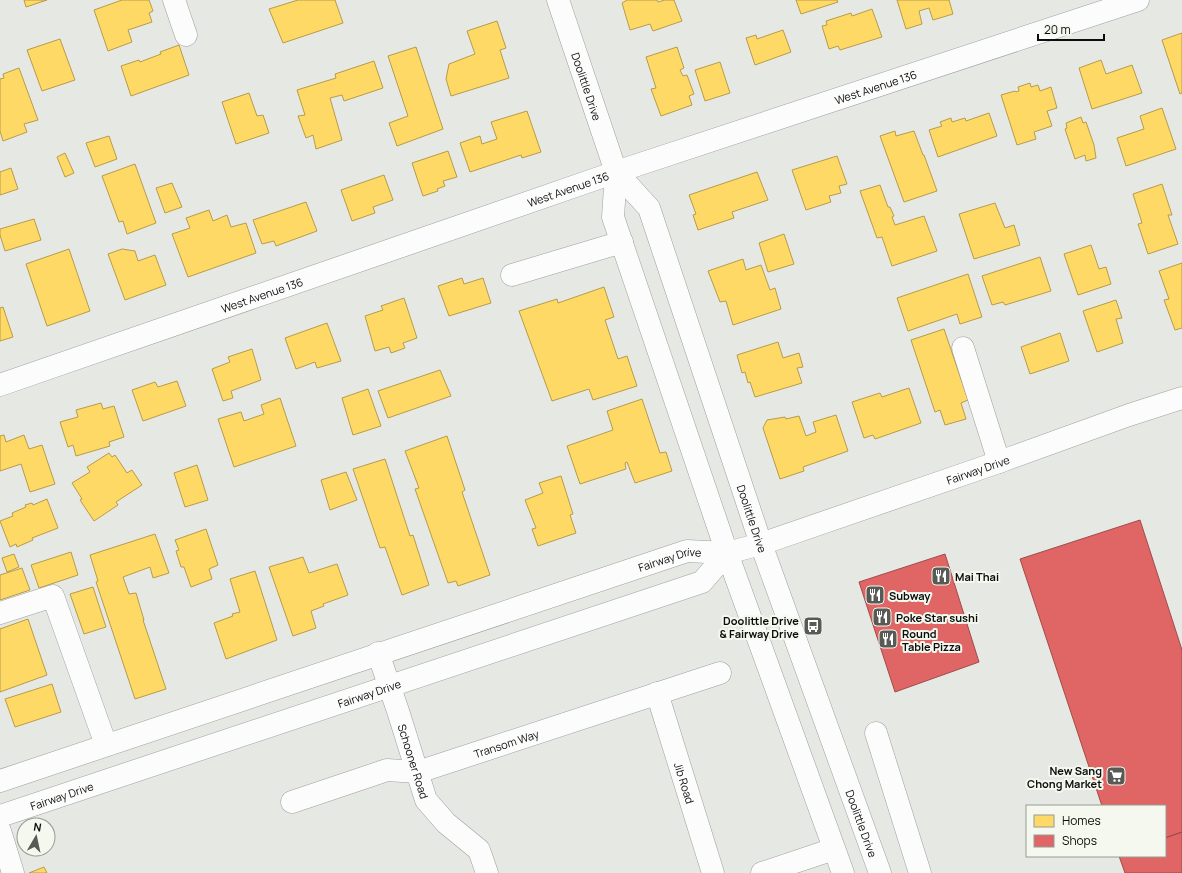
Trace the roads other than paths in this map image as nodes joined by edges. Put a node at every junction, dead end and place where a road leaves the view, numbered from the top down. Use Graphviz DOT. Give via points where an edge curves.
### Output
graph roads {
  1 [pos="174,0"];
  2 [pos="558,0"];
  3 [pos="1138,0"];
  4 [pos="186,35"];
  5 [pos="616,172"];
  6 [pos="622,242"];
  7 [pos="512,275"];
  8 [pos="963,348"];
  9 [pos="0,385"];
  10 [pos="1182,398"];
  11 [pos="999,462"];
  12 [pos="761,544"];
  13 [pos="727,553"];
  14 [pos="0,614"];
  15 [pos="378,653"];
  16 [pos="720,673"];
  17 [pos="389,686"];
  18 [pos="657,693"];
  19 [pos="876,733"];
  20 [pos="106,745"];
  21 [pos="418,772"];
  22 [pos="0,781"];
  23 [pos="292,802"];
  24 [pos="0,816"];
  25 [pos="0,832"];
  26 [pos="834,849"];
  27 [pos="13,873"];
  28 [pos="487,873"];
  29 [pos="713,873"];
  30 [pos="762,873"];
  31 [pos="843,873"];
  32 [pos="880,873"];
  33 [pos="920,873"];
  1 -- 4 [label="street"];
  2 -- 5 [label="street, Doolittle Drive"];
  3 -- 5 [label="street, West Avenue 136"];
  5 -- 6 [label="street, Doolittle Drive" via="613,217"];
  5 -- 9 [label="street, West Avenue 136"];
  5 -- 12 [label="street, Doolittle Drive" via="649,208"];
  6 -- 7 [label="street"];
  6 -- 13 [label="street, Doolittle Drive"];
  8 -- 11 [label="street"];
  10 -- 11 [label="street, Fairway Drive"];
  11 -- 12 [label="street, Fairway Drive"];
  12 -- 13 [label="street, Fairway Drive"];
  12 -- 32 [label="street, Doolittle Drive"];
  13 -- 15 [label="street, Fairway Drive" via="687,551"];
  13 -- 17 [label="street, Fairway Drive" via="702,582"];
  13 -- 26 [label="street, Doolittle Drive"];
  14 -- 20 [label="street" via="54,596"];
  15 -- 17 [label="street, Schooner Road"];
  15 -- 20 [label="street, Fairway Drive"];
  16 -- 18 [label="street, Transom Way"];
  17 -- 21 [label="street, Schooner Road"];
  17 -- 24 [label="street, Fairway Drive"];
  18 -- 21 [label="street, Transom Way"];
  18 -- 29 [label="street, Jib Road"];
  19 -- 33 [label="street"];
  20 -- 22 [label="street, Fairway Drive"];
  21 -- 23 [label="street, Transom Way" via="387,770"];
  21 -- 28 [label="street, Schooner Road" via="426,800 446,823 479,850"];
  25 -- 27 [label="street"];
  26 -- 30 [label="street"];
  26 -- 31 [label="street, Doolittle Drive"];
}
